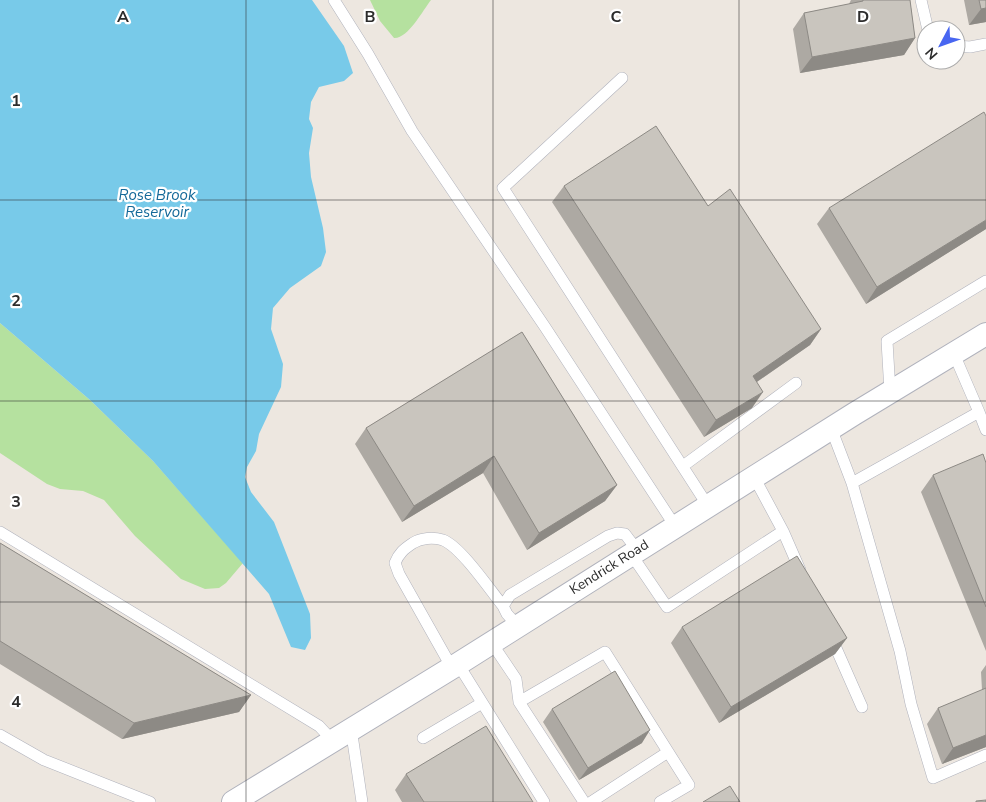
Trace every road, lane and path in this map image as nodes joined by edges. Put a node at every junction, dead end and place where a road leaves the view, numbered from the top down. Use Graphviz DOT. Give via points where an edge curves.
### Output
graph roads {
  1 [pos="334,0"];
  2 [pos="921,0"];
  3 [pos="926,20"];
  4 [pos="986,44"];
  5 [pos="966,47"];
  6 [pos="622,78"];
  7 [pos="986,281"];
  8 [pos="986,334"];
  9 [pos="954,354"];
  10 [pos="796,383"];
  11 [pos="890,392"];
  12 [pos="979,412"];
  13 [pos="831,428"];
  14 [pos="986,430"];
  15 [pos="683,466"];
  16 [pos="754,477"];
  17 [pos="852,483"];
  18 [pos="708,506"];
  19 [pos="675,526"];
  20 [pos="783,531"];
  21 [pos="0,532"];
  22 [pos="634,552"];
  23 [pos="806,584"];
  24 [pos="503,606"];
  25 [pos="518,625"];
  26 [pos="826,628"];
  27 [pos="491,642"];
  28 [pos="455,666"];
  29 [pos="519,702"];
  30 [pos="482,703"];
  31 [pos="862,707"];
  32 [pos="342,734"];
  33 [pos="0,735"];
  34 [pos="422,738"];
  35 [pos="668,752"];
  36 [pos="986,754"];
  37 [pos="150,802"];
  38 [pos="233,802"];
  39 [pos="362,802"];
  40 [pos="544,802"];
  41 [pos="584,802"];
  42 [pos="591,802"];
  43 [pos="660,802"];
  1 -- 19 [label="lane" via="412,131"];
  2 -- 3 [label="lane"];
  4 -- 5 [label="lane"];
  6 -- 15 [label="lane" via="503,188"];
  7 -- 11 [label="lane" via="887,341"];
  8 -- 9 [label="street, Kendrick Road"];
  9 -- 11 [label="street, Kendrick Road"];
  9 -- 12 [label="lane"];
  10 -- 15 [label="lane"];
  11 -- 13 [label="street, Kendrick Road"];
  12 -- 14 [label="lane"];
  12 -- 17 [label="lane"];
  13 -- 16 [label="street, Kendrick Road"];
  13 -- 17 [label="lane"];
  15 -- 18 [label="lane"];
  16 -- 18 [label="street, Kendrick Road"];
  16 -- 20 [label="lane"];
  17 -- 36 [label="lane" via="933,778"];
  18 -- 19 [label="street, Kendrick Road"];
  19 -- 22 [label="street, Kendrick Road"];
  20 -- 22 [label="lane" via="667,607"];
  20 -- 23 [label="lane"];
  21 -- 32 [label="lane" via="320,726"];
  22 -- 24 [label="lane" via="625,534 608,536 510,594"];
  22 -- 25 [label="street, Kendrick Road"];
  24 -- 25 [label="lane"];
  24 -- 28 [label="lane" via="460,553 444,540 418,540 398,554 395,563 400,574"];
  25 -- 27 [label="street, Kendrick Road"];
  26 -- 31 [label="lane"];
  27 -- 28 [label="street, Kendrick Road"];
  27 -- 29 [label="lane" via="516,679"];
  28 -- 30 [label="lane"];
  28 -- 32 [label="street, Kendrick Road"];
  29 -- 35 [label="lane" via="605,652"];
  29 -- 41 [label="lane"];
  30 -- 34 [label="lane"];
  30 -- 40 [label="lane"];
  32 -- 38 [label="street, Kendrick Road"];
  32 -- 39 [label="lane"];
  33 -- 37 [label="lane" via="44,760"];
  35 -- 42 [label="lane"];
  35 -- 43 [label="lane" via="689,785"];
}
